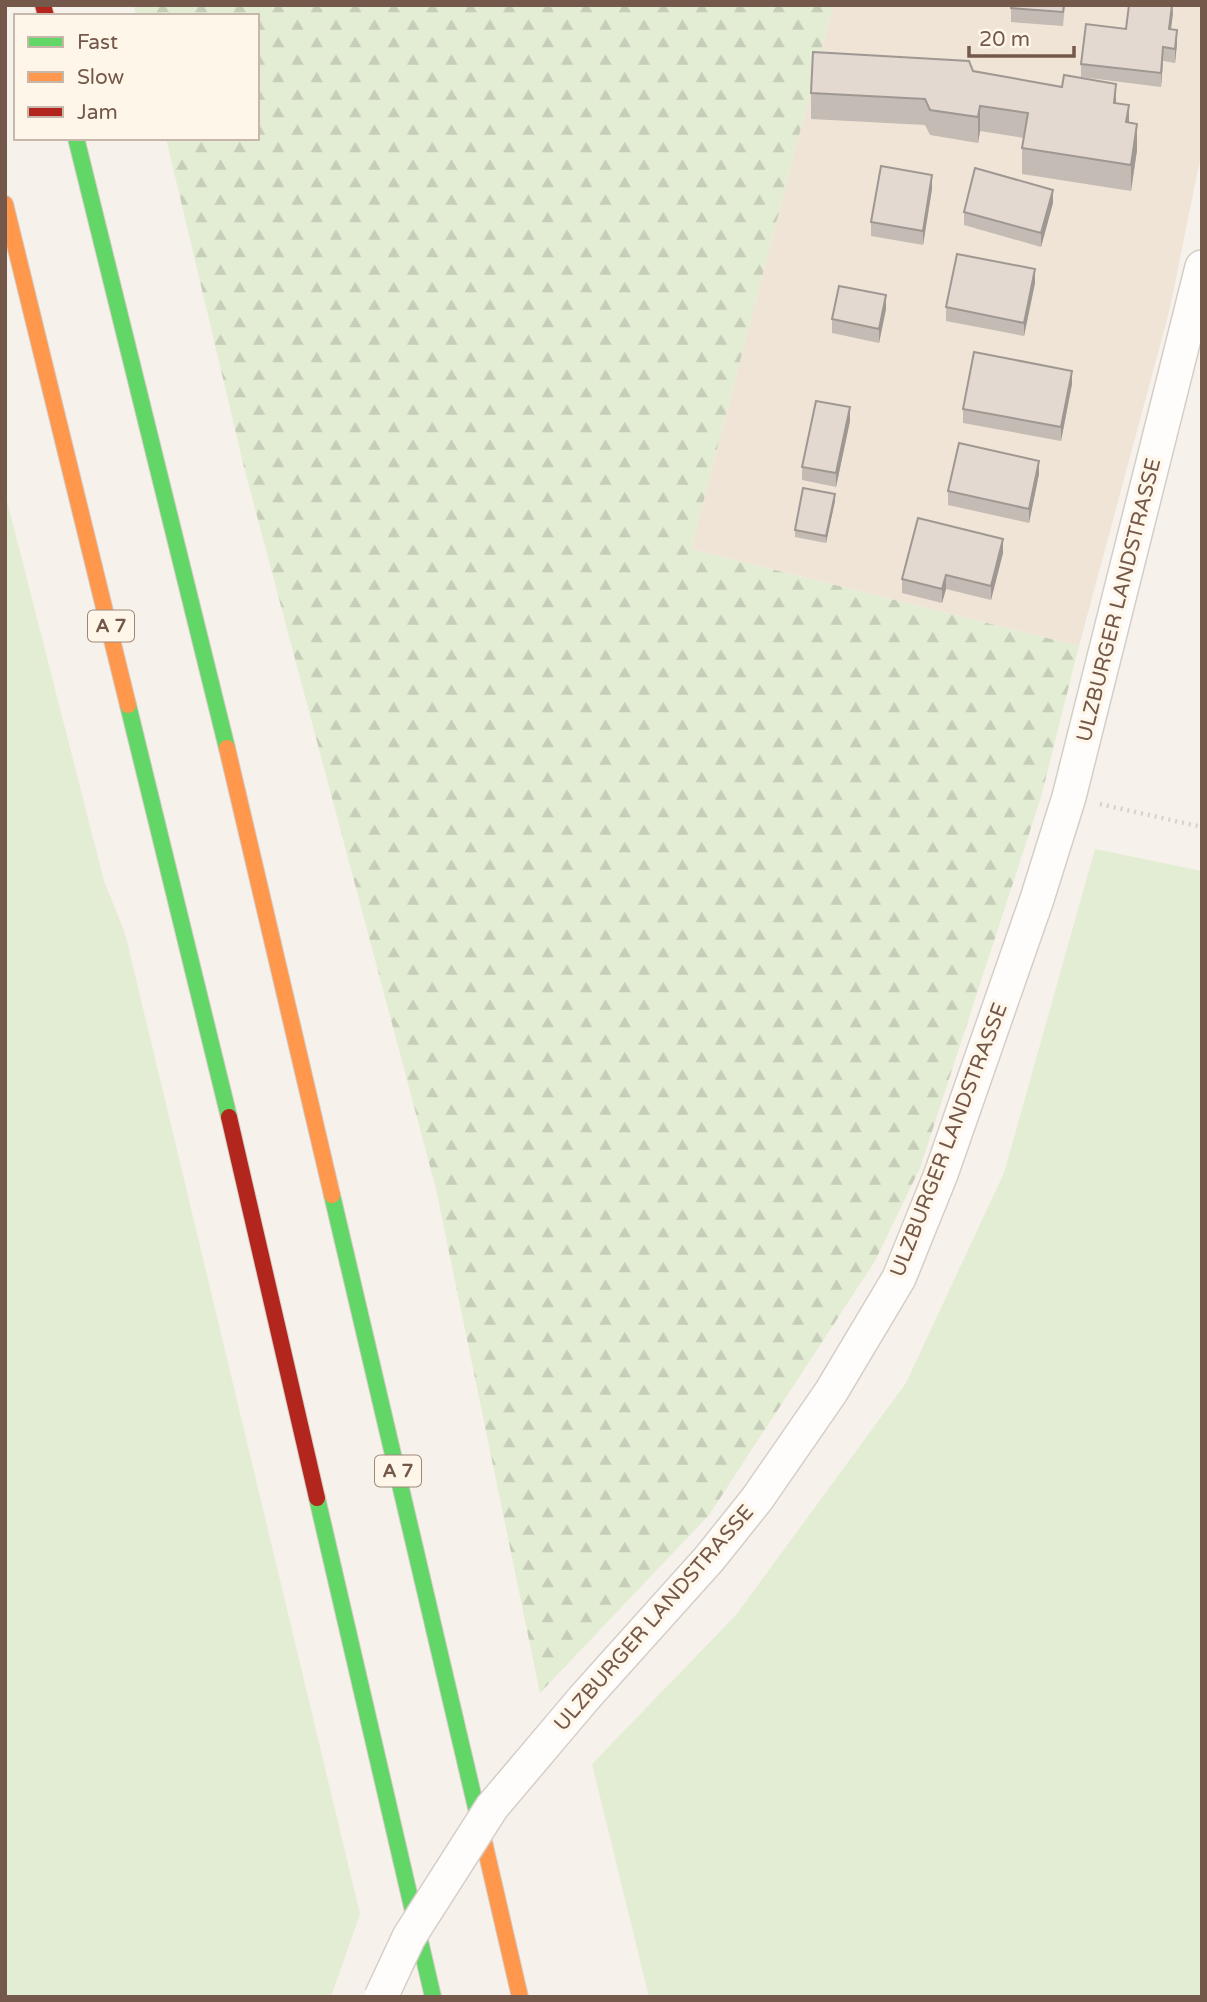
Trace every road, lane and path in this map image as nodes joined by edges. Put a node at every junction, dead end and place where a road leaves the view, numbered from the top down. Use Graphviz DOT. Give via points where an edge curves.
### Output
graph roads {
  1 [pos="77,140"];
  2 [pos="5,204"];
  3 [pos="1202,267"];
  4 [pos="1069,797"];
  5 [pos="1202,827"];
  6 [pos="381,1997"];
  7 [pos="433,1997"];
  8 [pos="520,1997"];
  1 -- 8 [label="highway, A 7" via="186,573"];
  2 -- 7 [label="highway, A 7" via="213,1048"];
  3 -- 4 [label="street, ULZBURGER LANDSTRASSE"];
  4 -- 5 [label="path"];
  4 -- 6 [label="street, ULZBURGER LANDSTRASSE, bridge" via="945,1161 900,1278 831,1392 757,1499 492,1807 409,1937"];
}
